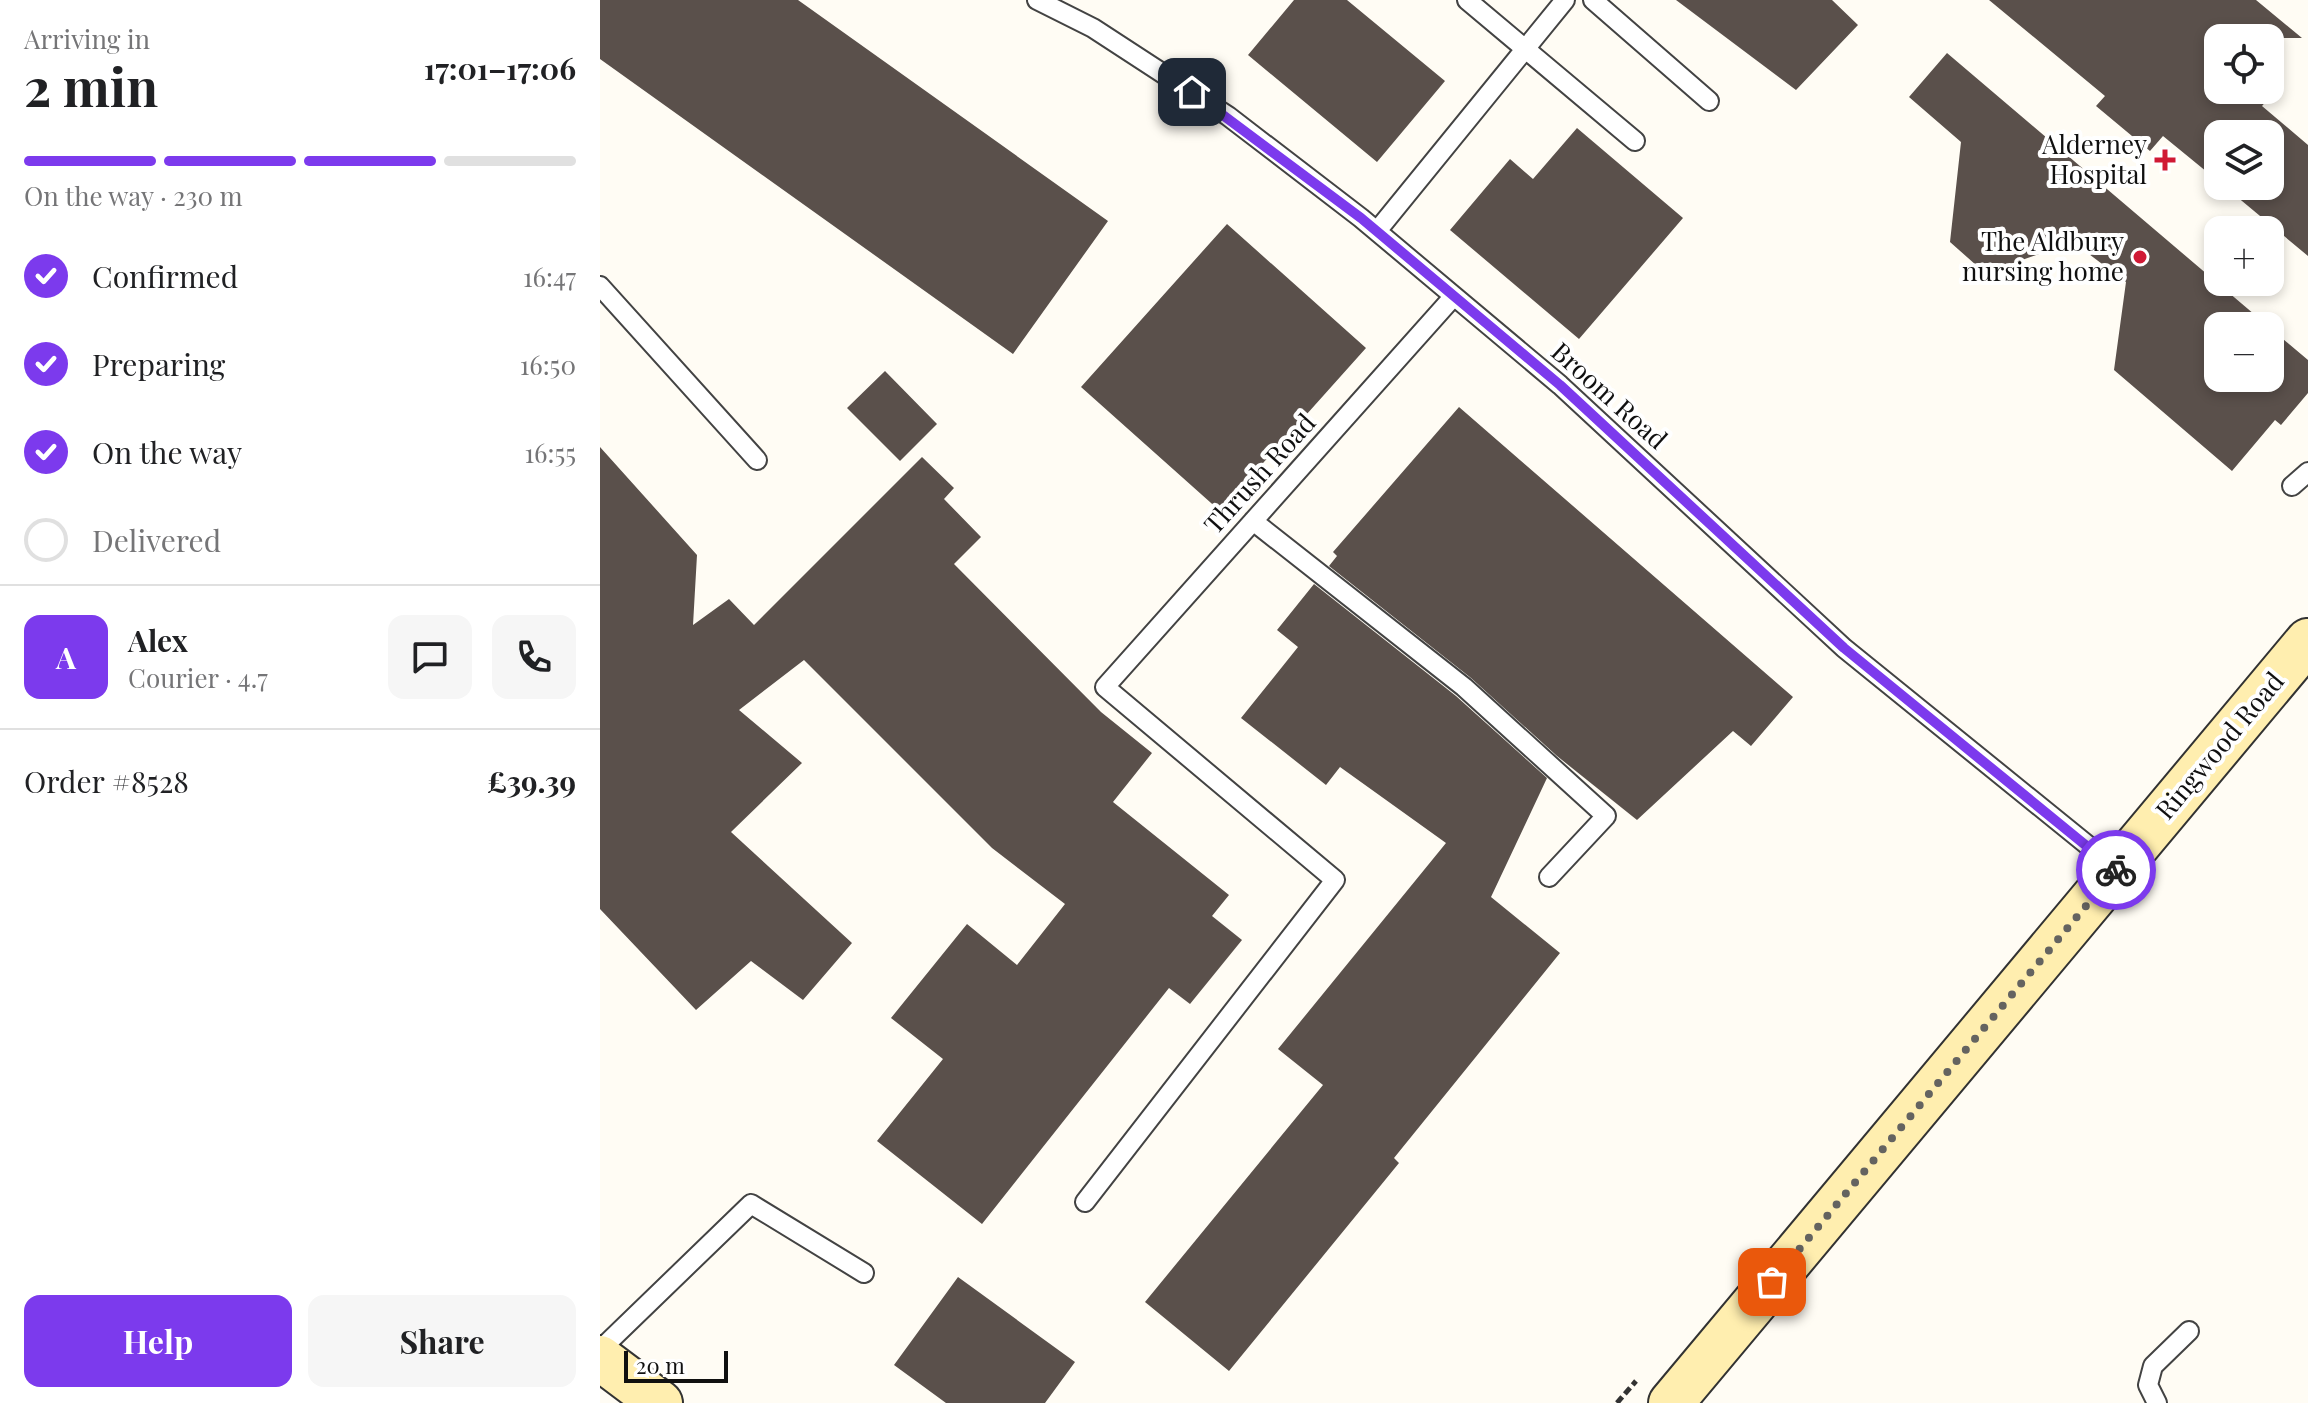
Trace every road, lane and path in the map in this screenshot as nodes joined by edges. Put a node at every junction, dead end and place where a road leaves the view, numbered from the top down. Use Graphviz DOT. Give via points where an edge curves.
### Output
graph roads {
  1 [pos="1037,0"];
  2 [pos="1467,0"];
  3 [pos="1565,0"];
  4 [pos="1593,0"];
  5 [pos="1526,48"];
  6 [pos="1709,101"];
  7 [pos="1635,141"];
  8 [pos="1377,231"];
  9 [pos="600,286"];
  10 [pos="1454,296"];
  11 [pos="757,460"];
  12 [pos="2308,472"];
  13 [pos="2292,486"];
  14 [pos="1253,521"];
  15 [pos="2308,641"];
  16 [pos="2117,869"];
  17 [pos="1549,877"];
  18 [pos="1085,1202"];
  19 [pos="864,1273"];
  20 [pos="2189,1331"];
  21 [pos="600,1350"];
  22 [pos="600,1358"];
  23 [pos="660,1403"];
  24 [pos="1671,1403"];
  25 [pos="2157,1403"];
  1 -- 8 [label="lane, Broom Road" via="1093,28 1228,116"];
  2 -- 5 [label="lane"];
  3 -- 5 [label="lane"];
  4 -- 6 [label="lane"];
  5 -- 7 [label="lane"];
  5 -- 8 [label="lane"];
  8 -- 10 [label="lane, Broom Road"];
  9 -- 11 [label="lane"];
  10 -- 14 [label="lane, Thrush Road"];
  10 -- 16 [label="lane, Broom Road" via="1560,385 1844,648"];
  12 -- 13 [label="lane"];
  14 -- 17 [label="lane" via="1464,687 1606,816"];
  14 -- 18 [label="lane, Thrush Road" via="1105,687 1335,880"];
  15 -- 16 [label="main road, Ringwood Road"];
  16 -- 24 [label="main road, Ringwood Road"];
  19 -- 21 [label="lane" via="751,1204"];
  20 -- 25 [label="lane" via="2153,1366 2148,1385"];
  22 -- 23 [label="main road"];
}
